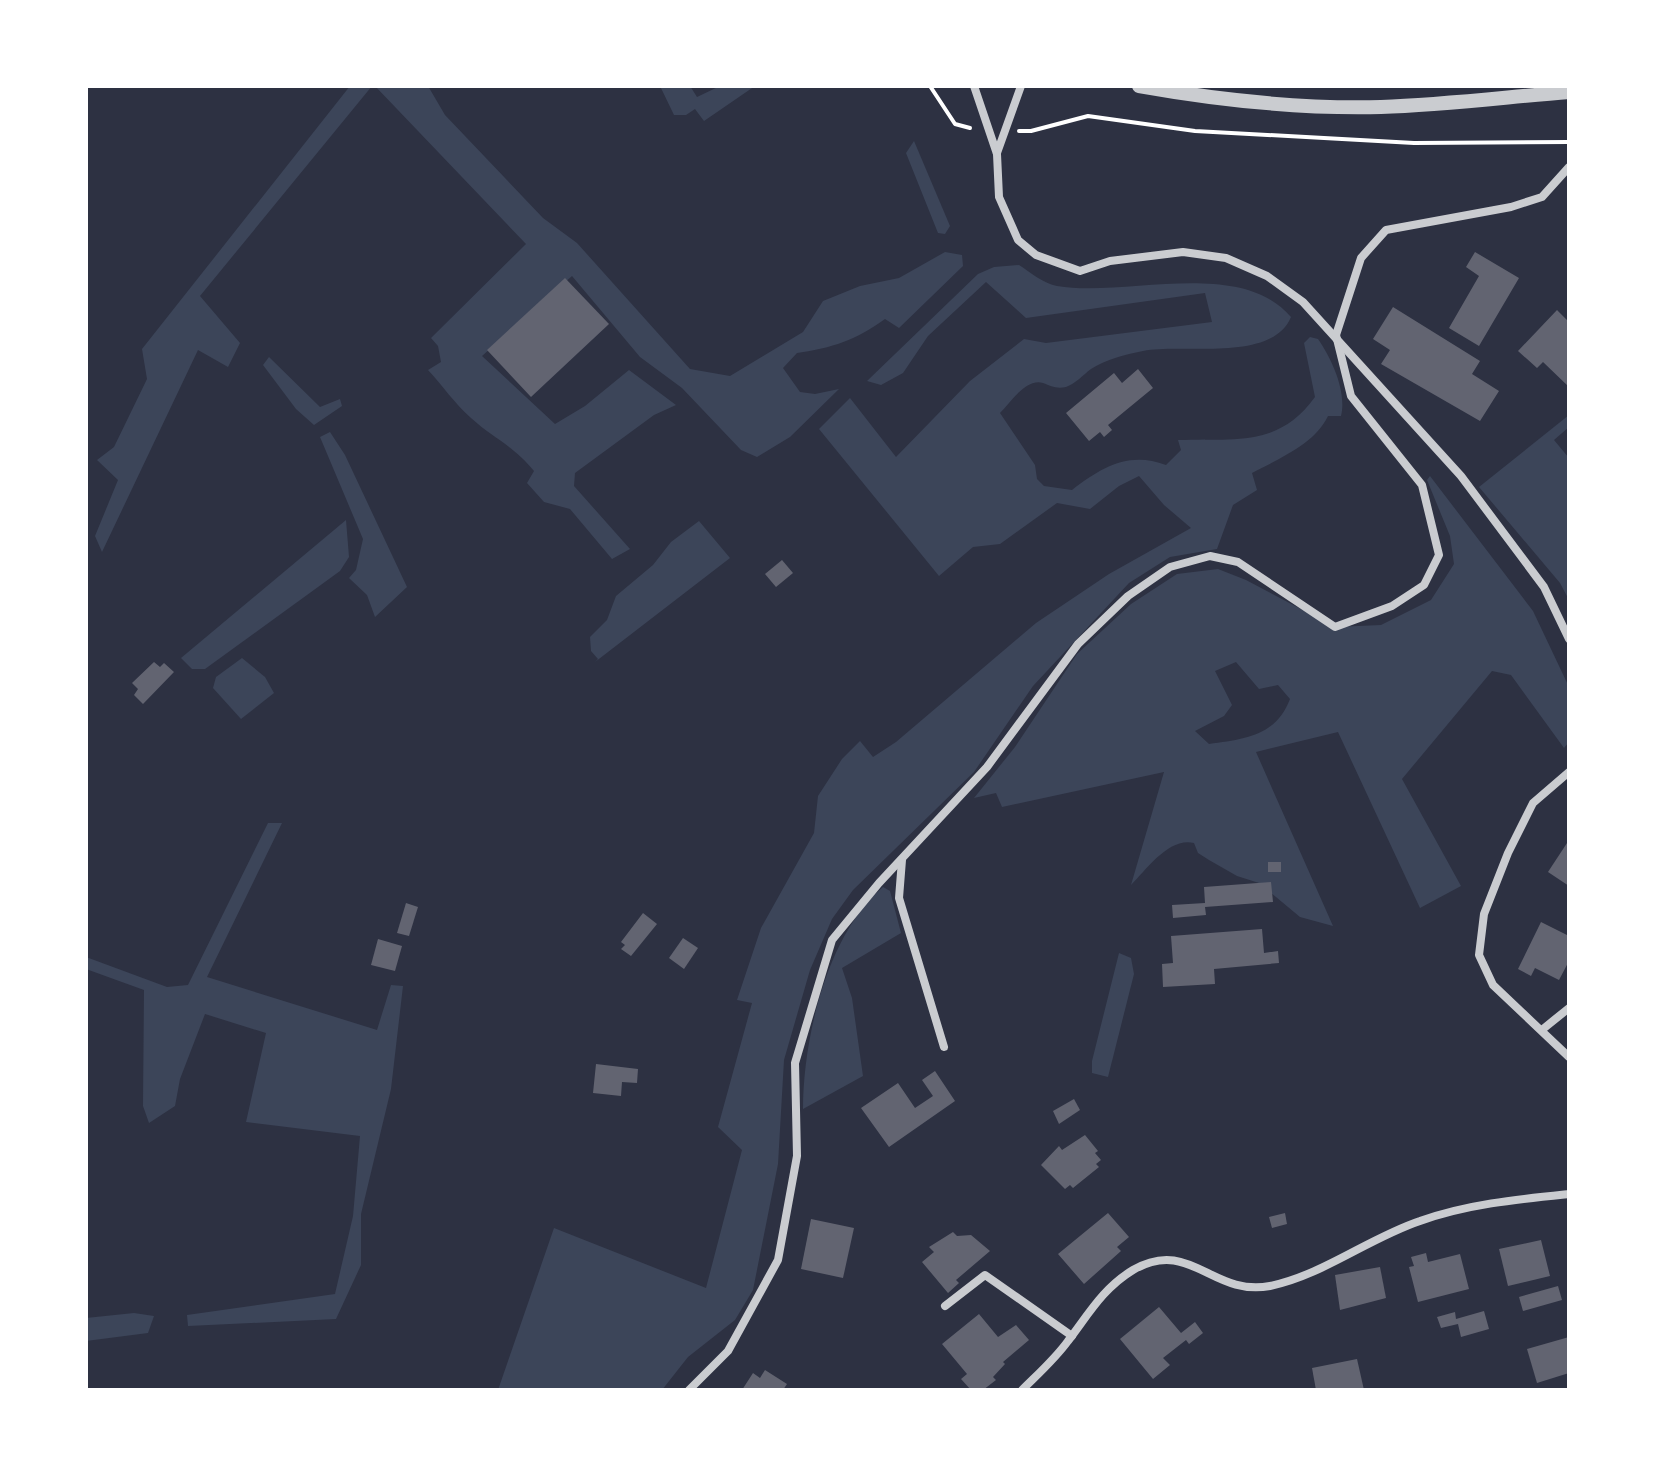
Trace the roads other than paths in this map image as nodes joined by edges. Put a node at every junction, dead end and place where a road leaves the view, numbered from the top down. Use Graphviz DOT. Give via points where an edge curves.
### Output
graph roads {
  1 [pos="974,86"];
  2 [pos="1021,86"];
  3 [pos="1139,86"];
  4 [pos="1569,92"];
  5 [pos="997,154"];
  6 [pos="1569,167"];
  7 [pos="1336,335"];
  8 [pos="1569,639"];
  9 [pos="1569,772"];
  10 [pos="902,859"];
  11 [pos="1569,1008"];
  12 [pos="1543,1029"];
  13 [pos="944,1047"];
  14 [pos="1569,1057"];
  15 [pos="1569,1194"];
  16 [pos="945,1306"];
  17 [pos="1072,1336"];
  18 [pos="689,1390"];
  19 [pos="1022,1390"];
  1 -- 5 [label="street"];
  2 -- 5 [label="street"];
  3 -- 4 [label="street" via="1195,96 1381,107"];
  5 -- 7 [label="street" via="999,197 1018,240 1036,255 1080,271 1110,261 1183,252 1226,258 1267,276"];
  6 -- 7 [label="street" via="1542,197 1386,230 1361,258"];
  7 -- 8 [label="street" via="1503,530 1544,587"];
  7 -- 10 [label="street" via="1351,396 1422,485 1439,555 1424,585 1392,606 1335,627 1238,562 1210,556 1170,567 1128,596 1078,644 987,767"];
  9 -- 12 [label="street" via="1533,803 1508,853 1484,914 1479,955 1493,985"];
  10 -- 13 [label="street" via="899,898"];
  10 -- 18 [label="street" via="832,940 795,1063 797,1156 778,1260 728,1351"];
  11 -- 12 [label="street"];
  12 -- 14 [label="street"];
  15 -- 17 [label="street" via="1504,1201 1420,1221 1270,1286 1237,1287 1174,1258 1156,1261 1134,1269 1104,1291"];
  16 -- 17 [label="street" via="985,1275"];
  17 -- 19 [label="street"];
}
